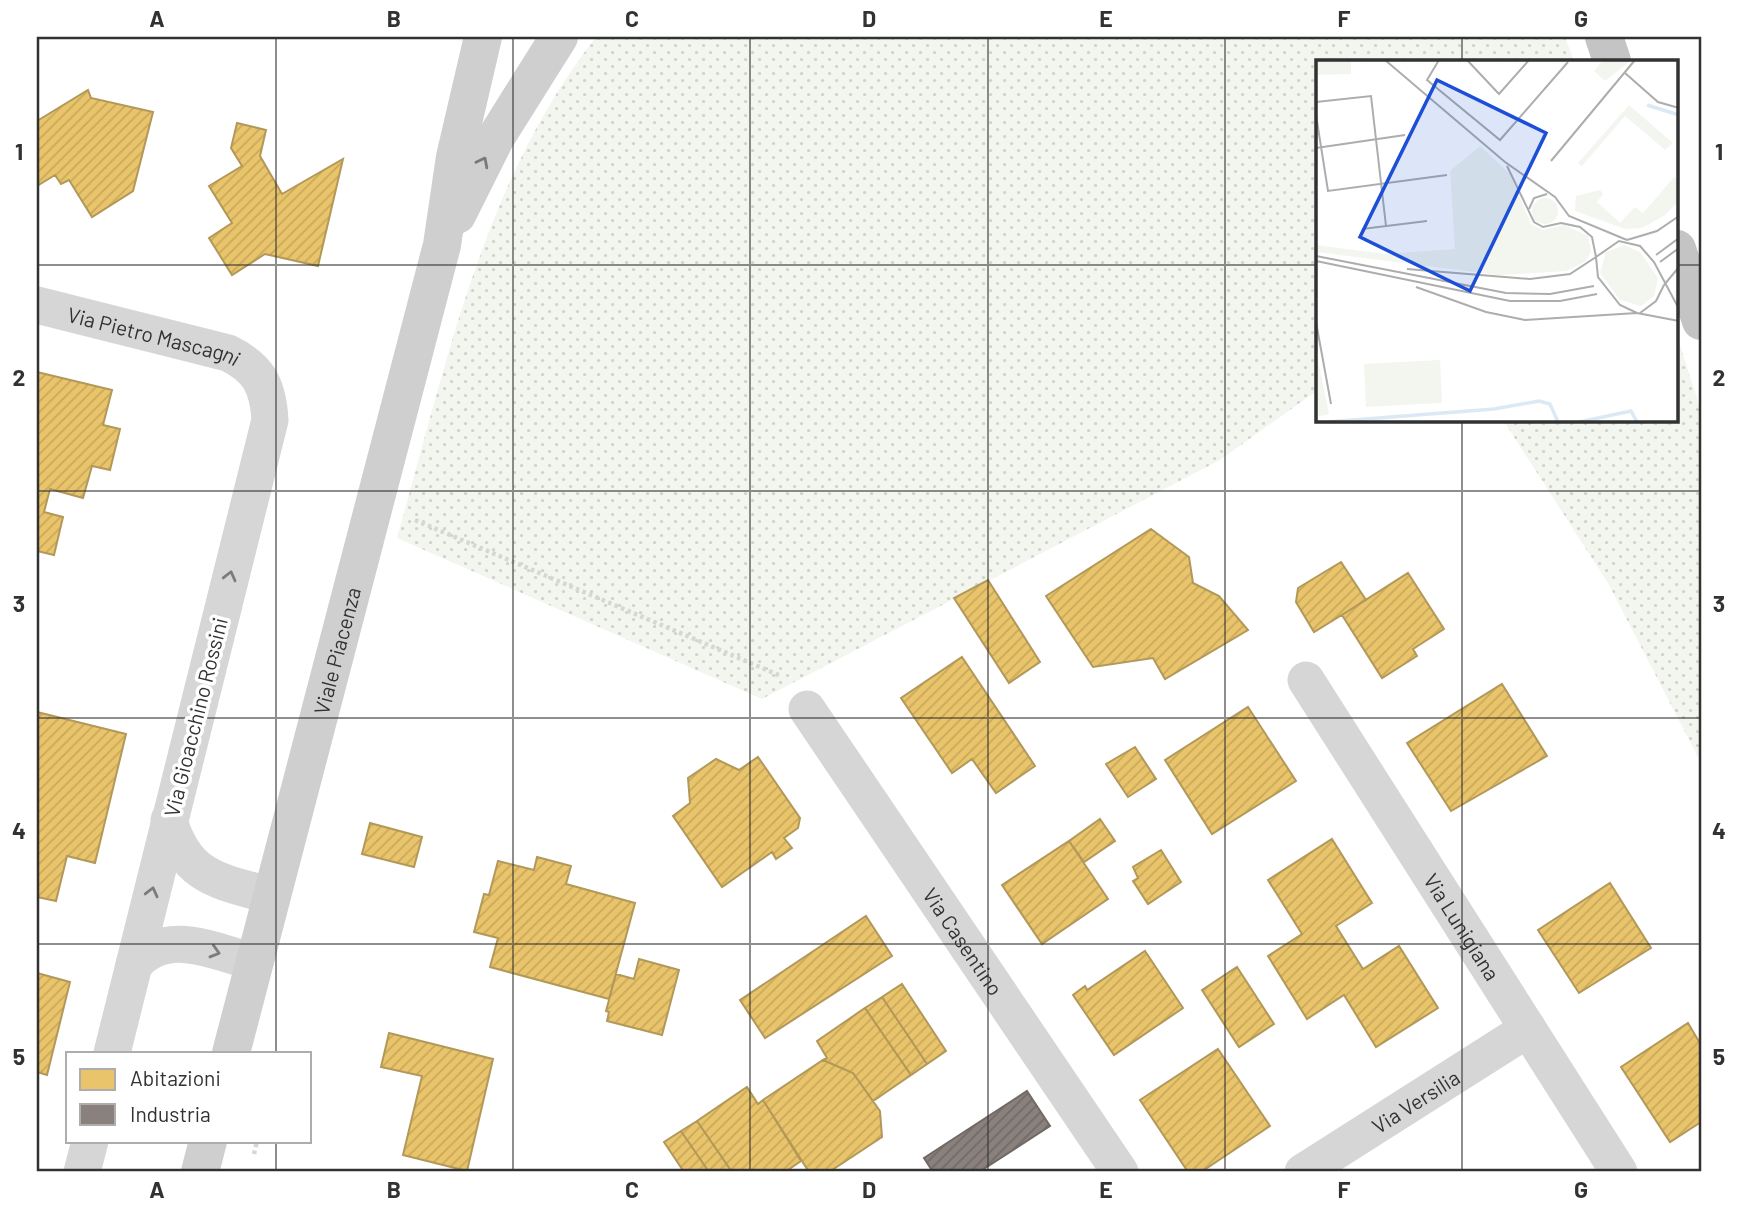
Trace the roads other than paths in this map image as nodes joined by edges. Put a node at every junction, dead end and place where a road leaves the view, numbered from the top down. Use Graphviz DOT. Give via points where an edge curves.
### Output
graph roads {
  1 [pos="483,37"];
  2 [pos="559,37"];
  3 [pos="1604,37"];
  4 [pos="1612,60"];
  5 [pos="442,245"];
  6 [pos="1678,252"];
  7 [pos="37,305"];
  8 [pos="1701,321"];
  9 [pos="261,380"];
  10 [pos="1306,680"];
  11 [pos="807,709"];
  12 [pos="169,820"];
  13 [pos="272,896"];
  14 [pos="255,962"];
  15 [pos="134,965"];
  16 [pos="1528,1029"];
  17 [pos="112,1052"];
  18 [pos="231,1052"];
  19 [pos="90,1142"];
  20 [pos="208,1142"];
  21 [pos="82,1172"];
  22 [pos="200,1172"];
  23 [pos="1120,1172"];
  24 [pos="1303,1172"];
  25 [pos="1619,1172"];
  1 -- 5 [label="street, Viale Piacenza" via="455,157"];
  5 -- 2 [label="street, Viale Piacenza, one-way" via="495,139"];
  3 -- 4 [label="highway"];
  5 -- 13 [label="street, Viale Piacenza"];
  6 -- 8 [label="highway"];
  7 -- 9 [label="street, Via Pietro Mascagni" via="228,353 248,363"];
  12 -- 9 [label="street, Via Gioacchino Rossini, one-way" via="270,420 269,399"];
  10 -- 16 [label="street, Via Lunigiana"];
  11 -- 23 [label="street, Via Casentino"];
  12 -- 13 [label="street" via="181,852 206,877"];
  15 -- 12 [label="street, Via Gioacchino Rossini, one-way"];
  13 -- 14 [label="street, Viale Piacenza"];
  15 -- 14 [label="street, one-way" via="149,950 177,943"];
  14 -- 18 [label="street, Viale Piacenza"];
  15 -- 17 [label="street, Via Gioacchino Rossini"];
  16 -- 24 [label="street, Via Versilia"];
  16 -- 25 [label="street, Via Lunigiana"];
  19 -- 21 [label="street"];
  20 -- 22 [label="street"];
}
